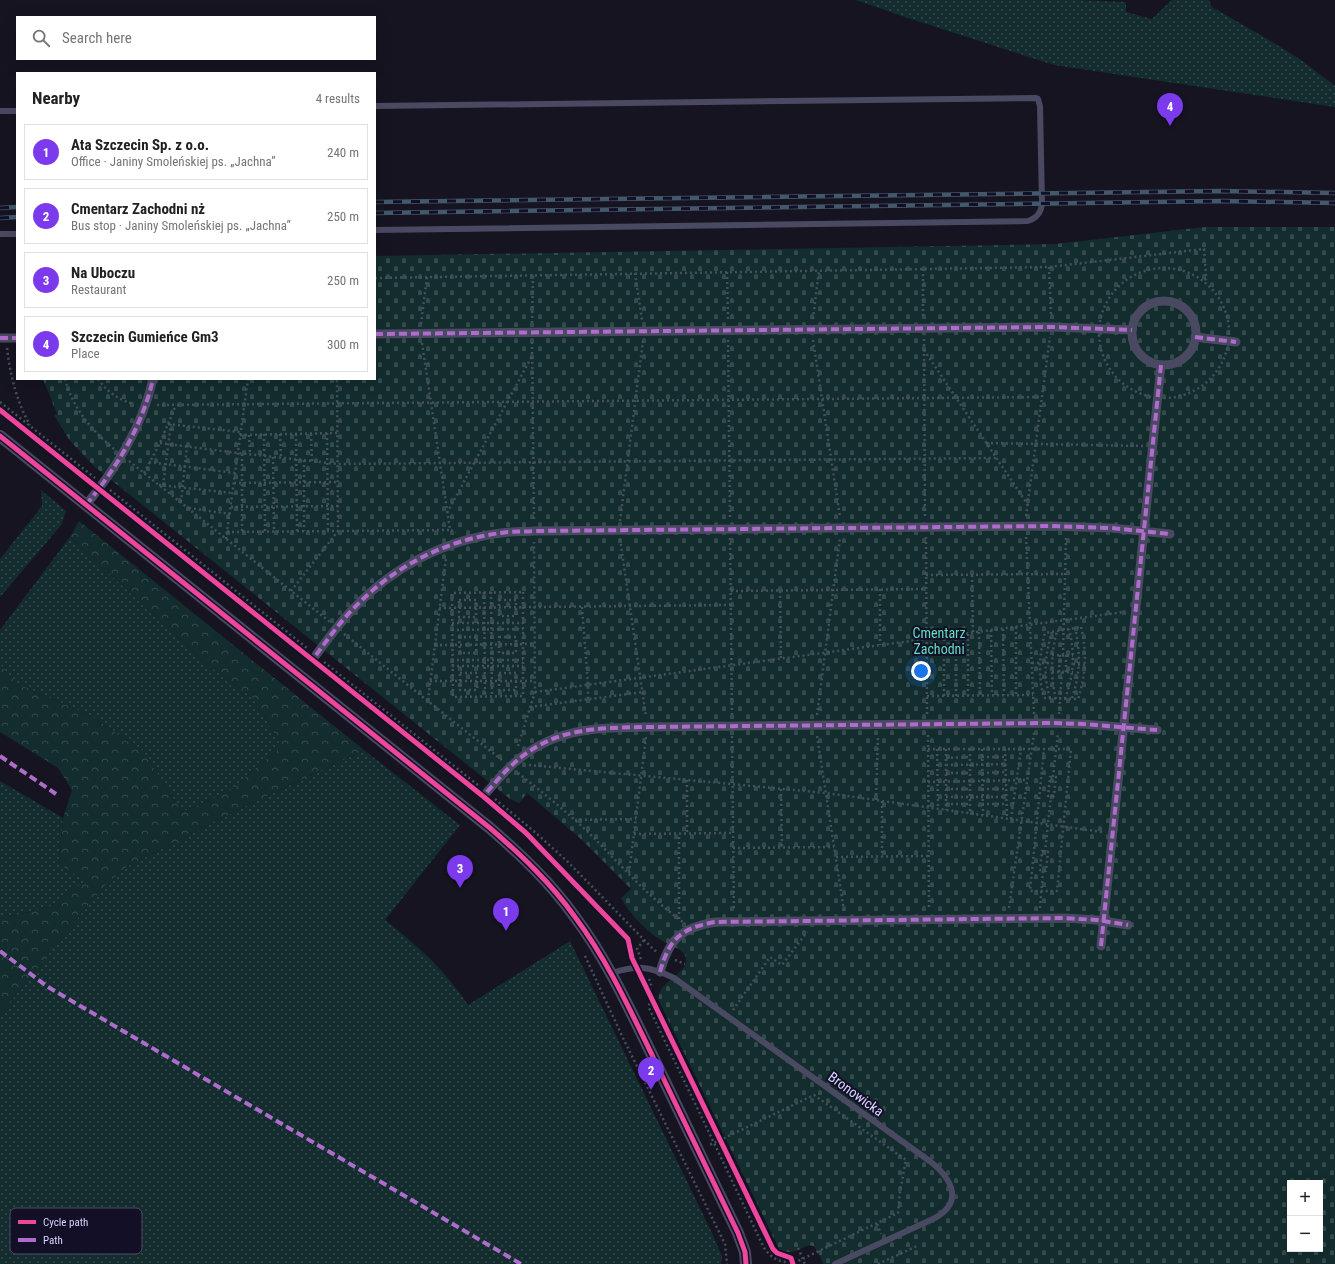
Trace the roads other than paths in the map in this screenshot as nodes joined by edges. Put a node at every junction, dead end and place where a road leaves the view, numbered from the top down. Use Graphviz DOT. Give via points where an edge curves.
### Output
graph roads {
  1 [pos="376,106"];
  2 [pos="0,111"];
  3 [pos="16,111"];
  4 [pos="376,230"];
  5 [pos="0,234"];
  6 [pos="16,234"];
  7 [pos="1132,330"];
  8 [pos="376,334"];
  9 [pos="3,338"];
  10 [pos="16,338"];
  11 [pos="1195,338"];
  12 [pos="1232,342"];
  13 [pos="1160,365"];
  14 [pos="153,380"];
  15 [pos="0,436"];
  16 [pos="86,505"];
  17 [pos="1143,531"];
  18 [pos="1170,534"];
  19 [pos="317,659"];
  20 [pos="1123,727"];
  21 [pos="1157,730"];
  22 [pos="482,792"];
  23 [pos="1104,921"];
  24 [pos="1128,925"];
  25 [pos="1101,946"];
  26 [pos="660,972"];
  27 [pos="612,973"];
  28 [pos="746,1264"];
  29 [pos="835,1264"];
  1 -- 4 [label="lane" via="1036,98 1040,106 1042,204 1040,213 1028,221"];
  2 -- 3 [label="lane"];
  5 -- 6 [label="lane"];
  7 -- 8 [label="street" via="1052,327"];
  7 -- 11 [label="street" via="1143,309 1156,302 1170,302 1179,305 1190,315 1195,328"];
  7 -- 13 [label="street" via="1138,351 1148,360"];
  9 -- 10 [label="street"];
  11 -- 12 [label="street"];
  11 -- 13 [label="street" via="1191,350 1185,357 1174,363"];
  13 -- 17 [label="street"];
  14 -- 16 [label="street" via="146,405 122,456"];
  15 -- 16 [label="street"];
  16 -- 27 [label="street" via="509,844 565,903"];
  17 -- 18 [label="street"];
  17 -- 19 [label="street" via="1025,526 619,530 512,532 490,535 447,546 410,564 382,583 364,597 337,628"];
  17 -- 20 [label="street"];
  20 -- 21 [label="street"];
  20 -- 22 [label="street" via="1083,724 928,724 589,729 569,733 531,750"];
  20 -- 23 [label="street"];
  23 -- 24 [label="street"];
  23 -- 25 [label="street"];
  23 -- 26 [label="street" via="1039,918 708,923 681,934 672,942"];
  26 -- 27 [label="lane, Bronowicka" via="637,967"];
  26 -- 29 [label="lane, Bronowicka" via="684,985 931,1162 951,1185 951,1201 938,1217"];
  27 -- 28 [label="street" via="741,1240"];
}
